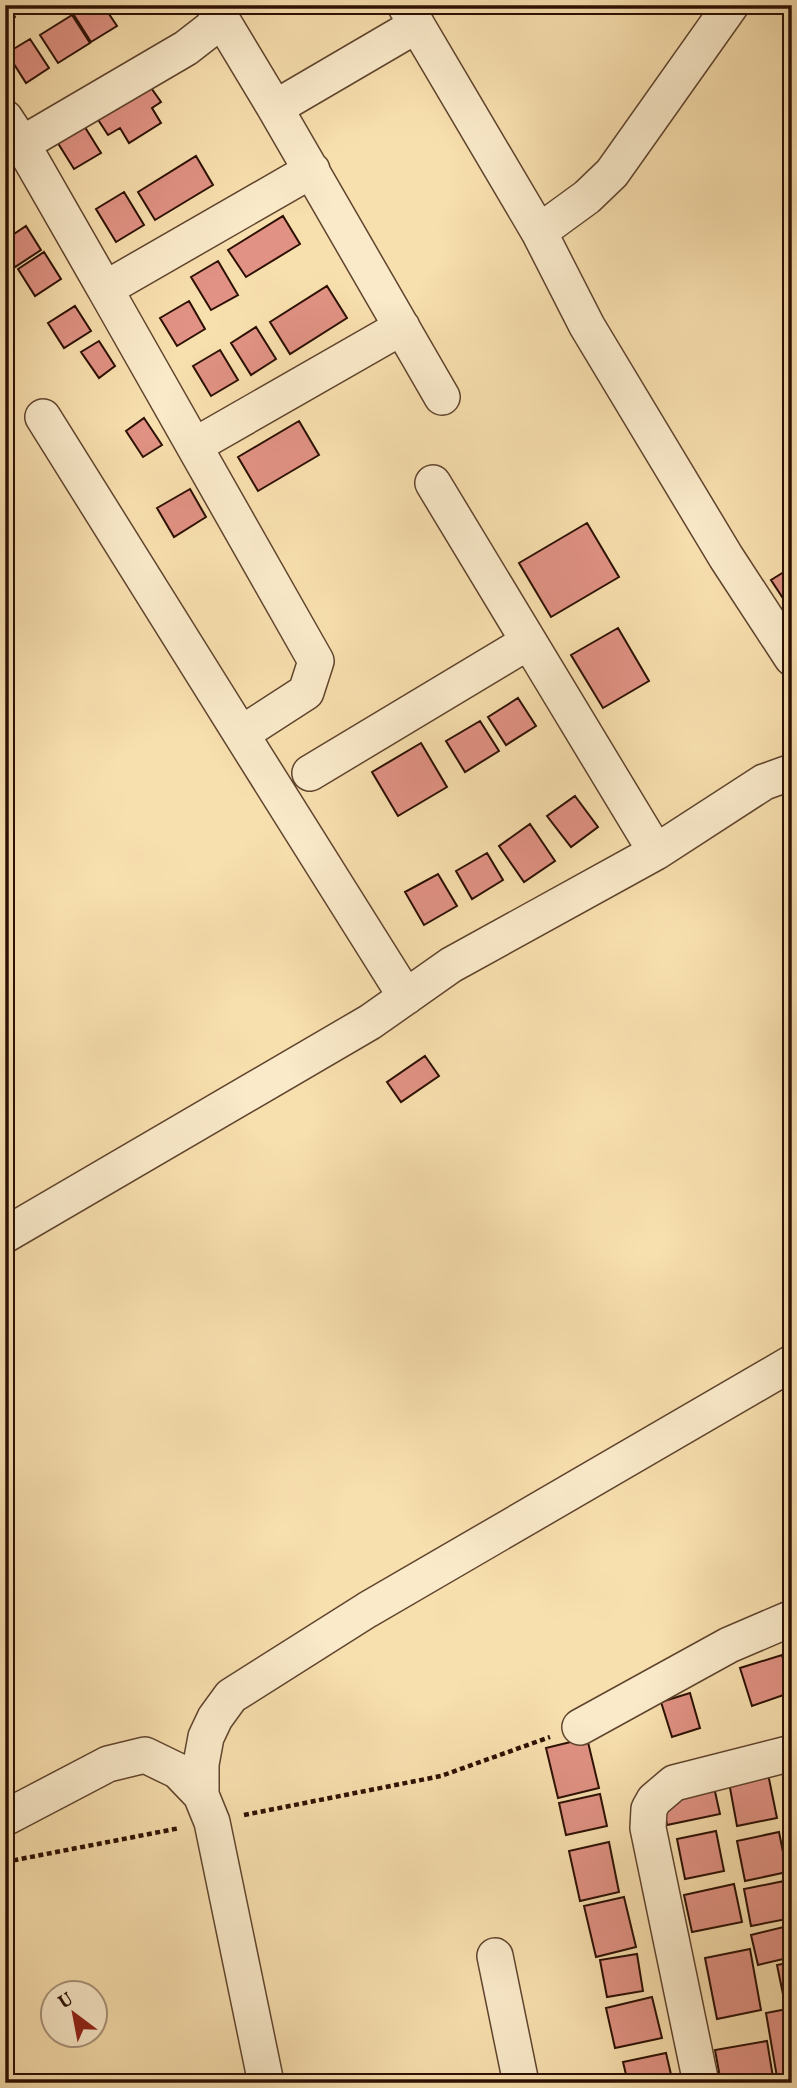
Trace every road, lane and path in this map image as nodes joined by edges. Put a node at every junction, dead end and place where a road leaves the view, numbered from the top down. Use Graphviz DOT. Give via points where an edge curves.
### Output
graph roads {
  1 [pos="731,5"];
  2 [pos="218,13"];
  3 [pos="411,15"];
  4 [pos="275,108"];
  5 [pos="14,131"];
  6 [pos="312,170"];
  7 [pos="539,232"];
  8 [pos="105,289"];
  9 [pos="402,327"];
  10 [pos="442,397"];
  11 [pos="43,416"];
  12 [pos="194,446"];
  13 [pos="433,483"];
  14 [pos="528,642"];
  15 [pos="792,658"];
  16 [pos="241,733"];
  17 [pos="792,772"];
  18 [pos="310,773"];
  19 [pos="656,852"];
  20 [pos="406,997"];
  21 [pos="5,1235"];
  22 [pos="792,1363"];
  23 [pos="792,1618"];
  24 [pos="580,1727"];
  25 [pos="792,1753"];
  26 [pos="207,1808"];
  27 [pos="5,1818"];
  28 [pos="5,1862"];
  29 [pos="495,1956"];
  30 [pos="266,2083"];
  31 [pos="521,2083"];
  32 [pos="701,2083"];
  1 -- 7 [label="street" via="612,173"];
  2 -- 4 [label="street"];
  2 -- 5 [label="street" via="186,48"];
  3 -- 4 [label="street"];
  3 -- 7 [label="street"];
  4 -- 6 [label="street"];
  5 -- 8 [label="street"];
  6 -- 8 [label="street"];
  6 -- 9 [label="street"];
  7 -- 15 [label="street" via="587,326"];
  8 -- 12 [label="street"];
  9 -- 10 [label="street"];
  9 -- 12 [label="street"];
  11 -- 16 [label="street"];
  12 -- 16 [label="street" via="316,661 306,692"];
  13 -- 14 [label="street"];
  14 -- 18 [label="street"];
  14 -- 19 [label="street"];
  16 -- 20 [label="street"];
  17 -- 19 [label="street" via="764,782"];
  19 -- 20 [label="street" via="451,965"];
  20 -- 21 [label="street"];
  22 -- 26 [label="street" via="379,1604 231,1696 206,1737 201,1765"];
  23 -- 24 [label="street" via="729,1645"];
  24 -- 26 [label="path" via="441,1776"];
  25 -- 32 [label="street" via="674,1783 649,1809 648,1828"];
  26 -- 27 [label="street" via="178,1771 145,1755 108,1764"];
  26 -- 28 [label="path"];
  26 -- 30 [label="street"];
  29 -- 31 [label="street"];
}
